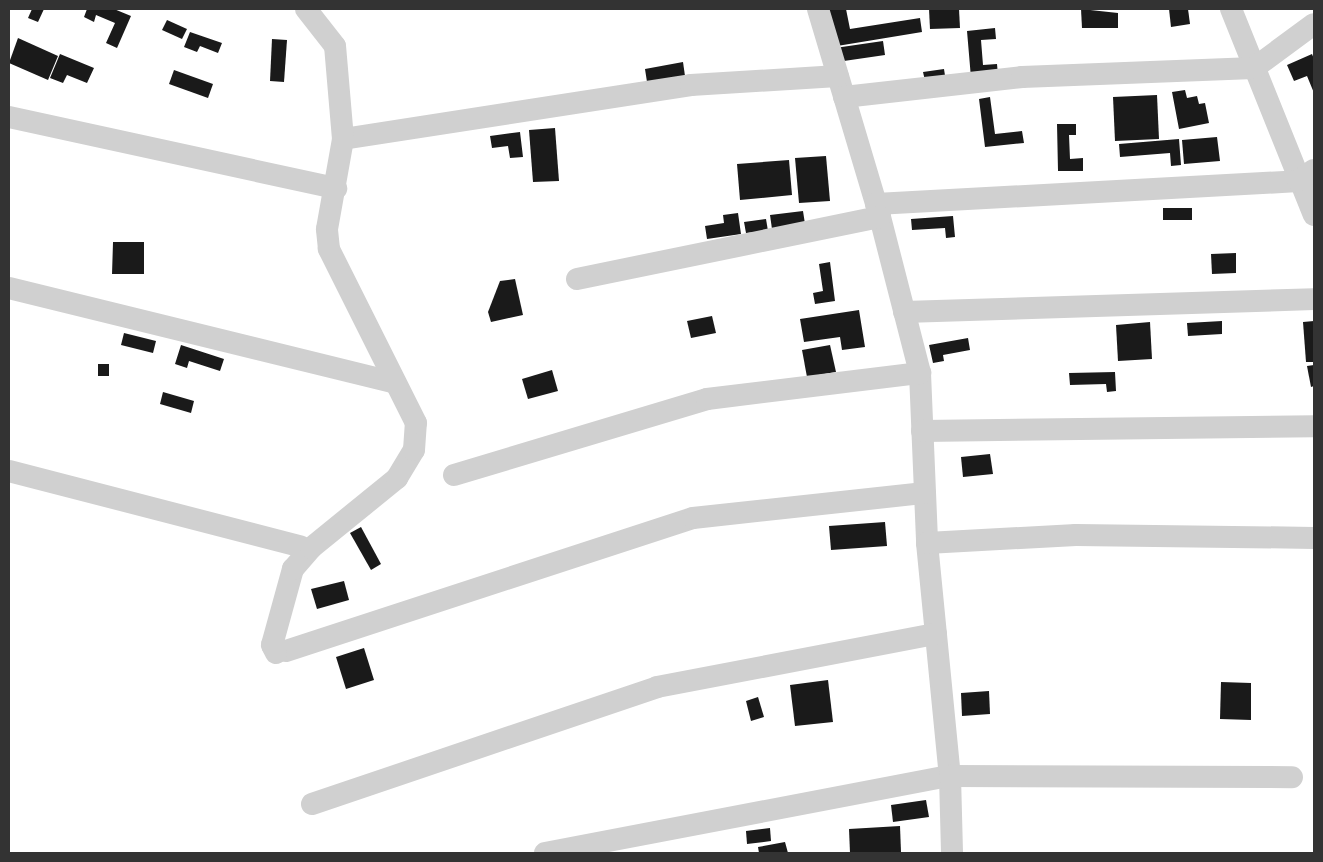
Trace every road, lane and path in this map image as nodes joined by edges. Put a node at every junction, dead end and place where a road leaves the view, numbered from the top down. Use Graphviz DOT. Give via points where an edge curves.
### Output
graph roads {
  1 [pos="307,9"];
  2 [pos="818,9"];
  3 [pos="1231,9"];
  4 [pos="1314,24"];
  5 [pos="1254,68"];
  6 [pos="838,76"];
  7 [pos="844,97"];
  8 [pos="9,117"];
  9 [pos="344,139"];
  10 [pos="1306,175"];
  11 [pos="336,188"];
  12 [pos="878,211"];
  13 [pos="1314,215"];
  14 [pos="577,279"];
  15 [pos="9,288"];
  16 [pos="1314,299"];
  17 [pos="904,312"];
  18 [pos="920,373"];
  19 [pos="396,383"];
  20 [pos="1314,426"];
  21 [pos="922,431"];
  22 [pos="9,471"];
  23 [pos="454,475"];
  24 [pos="925,493"];
  25 [pos="1314,538"];
  26 [pos="927,543"];
  27 [pos="300,546"];
  28 [pos="936,634"];
  29 [pos="950,776"];
  30 [pos="1292,777"];
  31 [pos="312,804"];
  32 [pos="544,853"];
  33 [pos="952,853"];
  1 -- 9 [label="street" via="335,46"];
  2 -- 6 [label="street"];
  3 -- 5 [label="street"];
  4 -- 5 [label="street"];
  5 -- 7 [label="street" via="1022,77"];
  5 -- 10 [label="street"];
  6 -- 7 [label="street"];
  6 -- 9 [label="street" via="691,84"];
  7 -- 12 [label="street"];
  8 -- 11 [label="street"];
  9 -- 11 [label="street"];
  10 -- 12 [label="street"];
  10 -- 13 [label="street"];
  11 -- 19 [label="street" via="327,229 329,249"];
  12 -- 14 [label="street"];
  12 -- 17 [label="street"];
  15 -- 19 [label="street"];
  16 -- 17 [label="street"];
  17 -- 18 [label="street"];
  18 -- 21 [label="street"];
  18 -- 23 [label="street" via="707,399"];
  19 -- 24 [label="street" via="416,423 414,450 397,478 311,548 293,569 272,645 281,652 693,518"];
  20 -- 21 [label="street"];
  21 -- 24 [label="street"];
  22 -- 27 [label="street"];
  24 -- 26 [label="street"];
  25 -- 26 [label="street" via="1076,535"];
  26 -- 28 [label="street"];
  28 -- 29 [label="street"];
  28 -- 31 [label="street" via="657,686"];
  29 -- 30 [label="street"];
  29 -- 32 [label="street"];
  29 -- 33 [label="street"];
}
